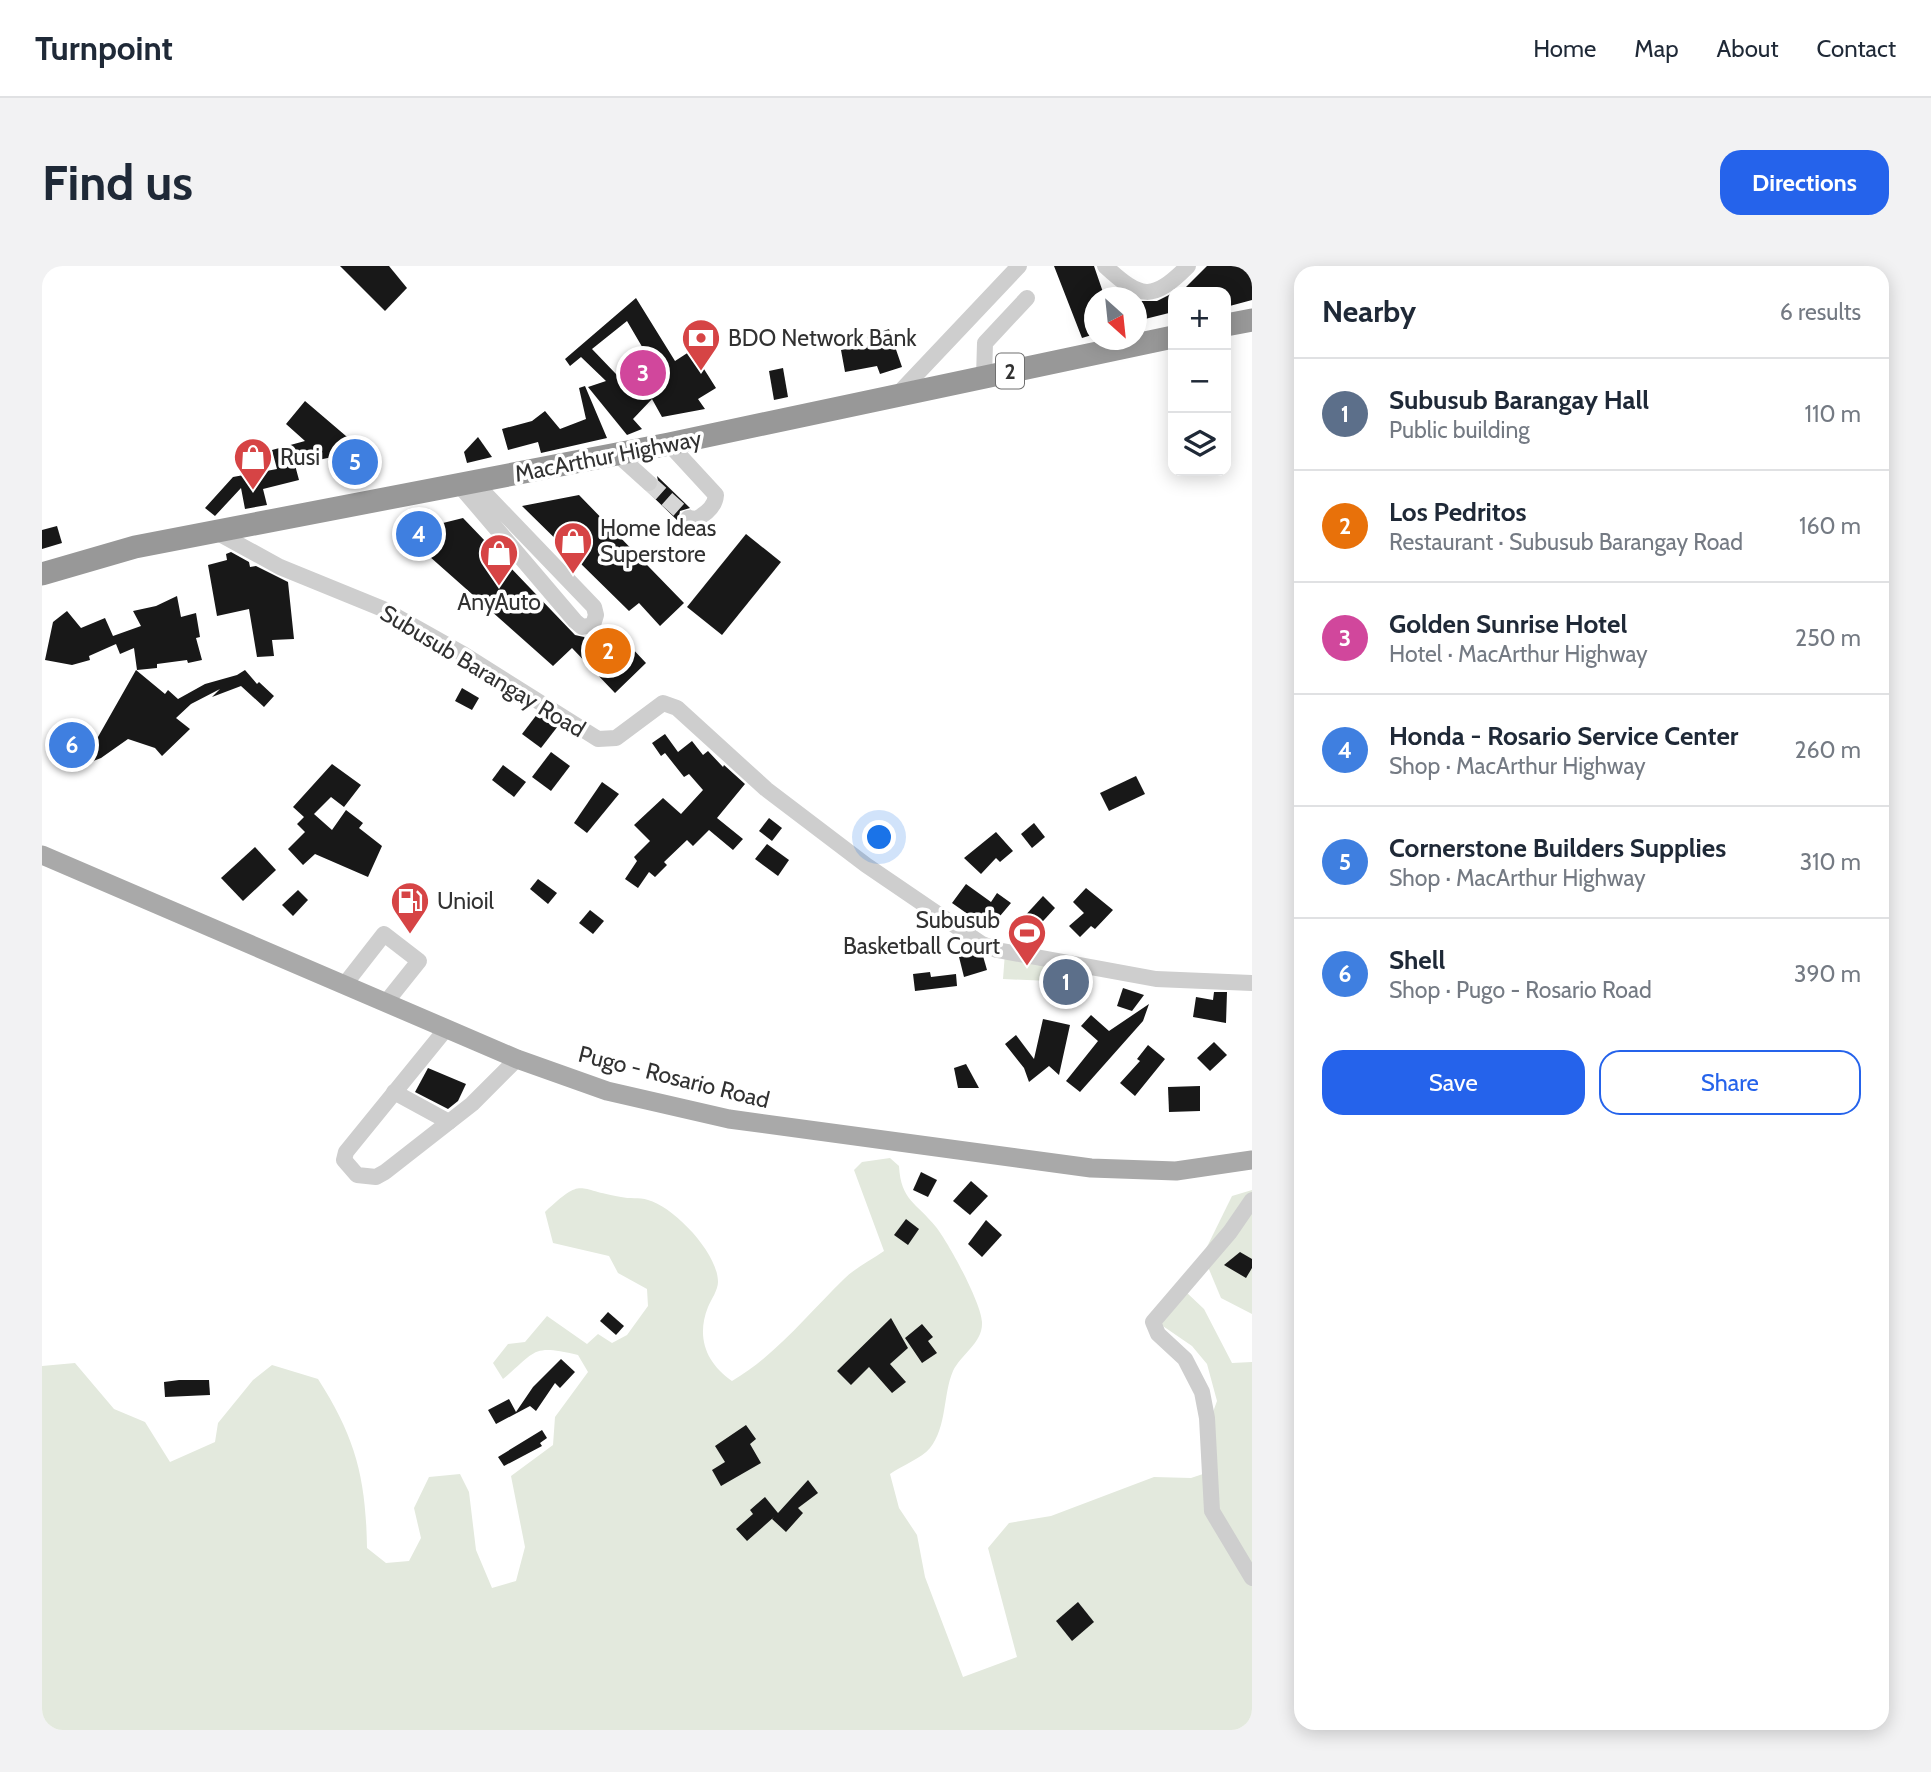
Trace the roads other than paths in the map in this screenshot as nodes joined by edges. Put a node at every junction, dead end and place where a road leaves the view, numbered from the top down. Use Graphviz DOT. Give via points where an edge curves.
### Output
graph roads {
  1 [pos="1019,266"];
  2 [pos="1105,266"];
  3 [pos="1188,266"];
  4 [pos="1027,298"];
  5 [pos="1252,320"];
  6 [pos="1231,325"];
  7 [pos="1168,338"];
  8 [pos="984,377"];
  9 [pos="897,395"];
  10 [pos="669,444"];
  11 [pos="618,454"];
  12 [pos="649,483"];
  13 [pos="468,484"];
  14 [pos="688,518"];
  15 [pos="218,533"];
  16 [pos="42,574"];
  17 [pos="42,855"];
  18 [pos="1252,983"];
  19 [pos="345,984"];
  20 [pos="387,1001"];
  21 [pos="446,1029"];
  22 [pos="517,1059"];
  23 [pos="394,1092"];
  24 [pos="449,1122"];
  25 [pos="1252,1160"];
  26 [pos="1252,1200"];
  27 [pos="1252,1578"];
  1 -- 9 [label="street"];
  2 -- 3 [label="street" via="1129,287 1144,292 1167,287"];
  4 -- 8 [label="street" via="985,342"];
  5 -- 6 [label="highway"];
  7 -- 8 [label="highway, MacArthur Highway / 2"];
  8 -- 9 [label="highway, MacArthur Highway / 2"];
  9 -- 10 [label="highway, MacArthur Highway / 2"];
  10 -- 11 [label="highway, MacArthur Highway / 2"];
  10 -- 14 [label="street" via="716,495 706,513"];
  11 -- 12 [label="street"];
  11 -- 13 [label="highway, MacArthur Highway / 2"];
  13 -- 13 [label="street" via="575,621 582,627 593,625 594,607"];
  13 -- 15 [label="highway, MacArthur Highway / 2"];
  15 -- 16 [label="highway, MacArthur Highway / 2" via="135,547"];
  15 -- 18 [label="street, Subusub Barangay Road" via="280,567 383,609 463,653 598,739 616,738 652,709 668,704 766,789 982,944 1103,972"];
  17 -- 19 [label="main road, Pugo - Rosario Road"];
  19 -- 20 [label="main road, Pugo - Rosario Road"];
  19 -- 20 [label="street" via="384,934 419,961"];
  20 -- 21 [label="main road, Pugo - Rosario Road"];
  21 -- 22 [label="main road, Pugo - Rosario Road"];
  21 -- 23 [label="street"];
  22 -- 24 [label="street"];
  22 -- 25 [label="main road, Pugo - Rosario Road" via="607,1091 789,1128 1136,1172"];
  23 -- 24 [label="street"];
  23 -- 24 [label="street" via="345,1152 344,1160 357,1175 376,1177 385,1172"];
  26 -- 27 [label="street" via="1153,1322 1157,1334 1185,1359 1202,1392 1212,1511"];
}
